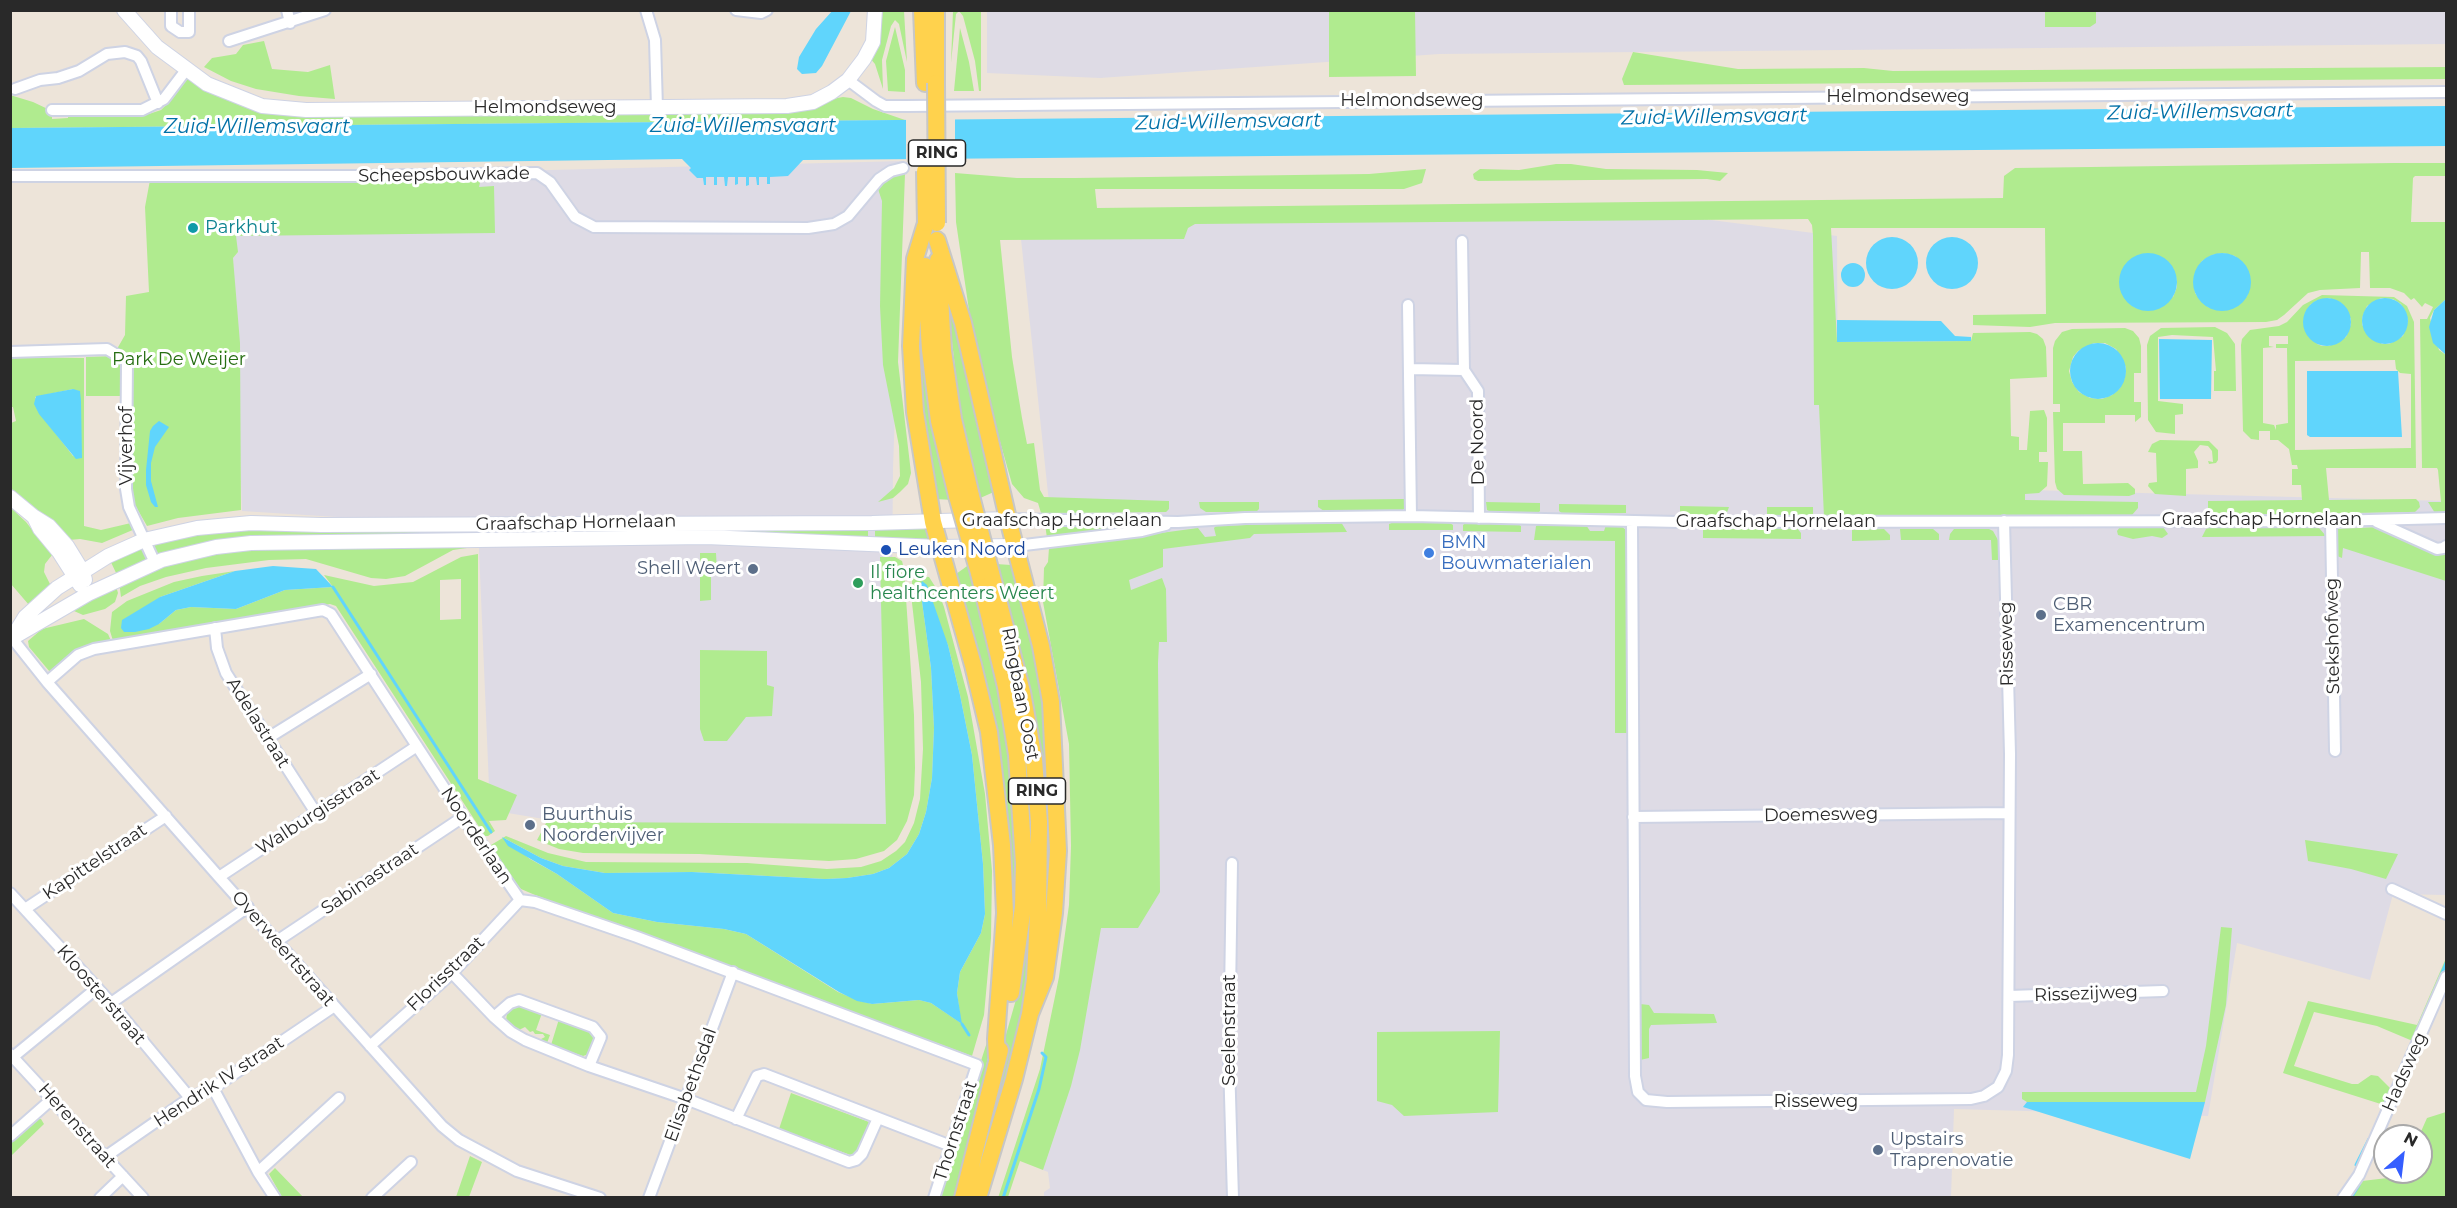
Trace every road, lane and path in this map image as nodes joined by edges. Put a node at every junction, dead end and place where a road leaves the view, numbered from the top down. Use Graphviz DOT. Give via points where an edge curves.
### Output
graph roads {
  1 [pos="124,10"];
  2 [pos="171,10"];
  3 [pos="189,10"];
  4 [pos="286,10"];
  5 [pos="325,10"];
  6 [pos="646,10"];
  7 [pos="736,10"];
  8 [pos="767,10"];
  9 [pos="875,10"];
  10 [pos="922,10"];
  11 [pos="936,10"];
  12 [pos="290,22"];
  13 [pos="229,40"];
  14 [pos="186,70"];
  15 [pos="848,80"];
  16 [pos="930,83"];
  17 [pos="15,89"];
  18 [pos="2446,92"];
  19 [pos="158,103"];
  20 [pos="657,108"];
  21 [pos="52,110"];
  22 [pos="903,168"];
  23 [pos="10,176"];
  24 [pos="933,229"];
  25 [pos="1462,241"];
  26 [pos="1408,305"];
  27 [pos="10,352"];
  28 [pos="1409,369"];
  29 [pos="1464,370"];
  30 [pos="10,497"];
  31 [pos="1411,516"];
  32 [pos="1479,518"];
  33 [pos="1008,519"];
  34 [pos="2446,519"];
  35 [pos="2374,520"];
  36 [pos="1632,521"];
  37 [pos="2004,521"];
  38 [pos="2331,521"];
  39 [pos="933,522"];
  40 [pos="1178,522"];
  41 [pos="144,540"];
  42 [pos="1016,546"];
  43 [pos="2446,546"];
  44 [pos="939,547"];
  45 [pos="154,563"];
  46 [pos="985,573"];
  47 [pos="79,575"];
  48 [pos="87,594"];
  49 [pos="214,628"];
  50 [pos="11,639"];
  51 [pos="371,674"];
  52 [pos="47,682"];
  53 [pos="268,738"];
  54 [pos="417,746"];
  55 [pos="2336,751"];
  56 [pos="316,813"];
  57 [pos="2008,813"];
  58 [pos="166,816"];
  59 [pos="1633,817"];
  60 [pos="463,818"];
  61 [pos="1232,863"];
  62 [pos="219,877"];
  63 [pos="2392,889"];
  64 [pos="10,893"];
  65 [pos="520,900"];
  66 [pos="248,907"];
  67 [pos="25,909"];
  68 [pos="2446,914"];
  69 [pos="277,941"];
  70 [pos="733,972"];
  71 [pos="452,973"];
  72 [pos="2446,977"];
  73 [pos="97,988"];
  74 [pos="2163,991"];
  75 [pos="2009,996"];
  76 [pos="111,1003"];
  77 [pos="333,1007"];
  78 [pos="1030,1014"];
  79 [pos="494,1017"];
  80 [pos="370,1046"];
  81 [pos="12,1055"];
  82 [pos="997,1058"];
  83 [pos="977,1065"];
  84 [pos="589,1066"];
  85 [pos="213,1088"];
  86 [pos="190,1098"];
  87 [pos="339,1098"];
  88 [pos="52,1099"];
  89 [pos="686,1099"];
  90 [pos="878,1118"];
  91 [pos="736,1119"];
  92 [pos="10,1136"];
  93 [pos="951,1146"];
  94 [pos="105,1158"];
  95 [pos="411,1162"];
  96 [pos="258,1172"];
  97 [pos="123,1176"];
  98 [pos="100,1197"];
  99 [pos="143,1197"];
  100 [pos="275,1197"];
  101 [pos="372,1197"];
  102 [pos="600,1197"];
  103 [pos="649,1197"];
  104 [pos="934,1197"];
  105 [pos="963,1197"];
  106 [pos="978,1197"];
  107 [pos="1233,1197"];
  108 [pos="2343,1197"];
  1 -- 14 [label="street, Helmondseweg" via="157,47"];
  2 -- 3 [label="street" via="171,26 189,32"];
  4 -- 12 [label="street"];
  5 -- 12 [label="street"];
  6 -- 20 [label="street" via="655,40"];
  7 -- 8 [label="street"];
  9 -- 15 [label="street" via="873,42"];
  10 -- 16 [label="main road, Ringbaan Oost / RING"];
  11 -- 16 [label="main road, Ringbaan Oost / RING"];
  12 -- 13 [label="street"];
  14 -- 19 [label="street"];
  14 -- 20 [label="street, Helmondseweg" via="224,92 282,109"];
  15 -- 18 [label="street, Helmondseweg" via="885,106"];
  15 -- 20 [label="street, Helmondseweg" via="813,102"];
  16 -- 24 [label="main road, Ringbaan Oost / RING, bridge"];
  17 -- 19 [label="street" via="79,71 107,54 125,52 141,61"];
  19 -- 21 [label="street" via="142,110"];
  22 -- 23 [label="street, Scheepsbouwkade" via="879,179 848,216 834,224 808,228 594,227 575,217 550,182 537,173"];
  24 -- 33 [label="main road" via="963,323"];
  24 -- 39 [label="main road" via="915,259 911,346 915,412"];
  24 -- 46 [label="main road, Ringbaan Oost / RING, bridge" via="925,288 939,421"];
  25 -- 29 [label="street, De Noord"];
  26 -- 28 [label="street"];
  27 -- 41 [label="street, Vijverhof" via="107,349 127,361 126,489 129,507"];
  28 -- 29 [label="street"];
  28 -- 31 [label="street"];
  29 -- 32 [label="street, De Noord" via="1478,391"];
  30 -- 47 [label="street" via="49,526 67,546"];
  31 -- 32 [label="street, Graafschap Hornelaan"];
  31 -- 40 [label="street, Graafschap Hornelaan"];
  32 -- 36 [label="street, Graafschap Hornelaan"];
  33 -- 39 [label="street, Graafschap Hornelaan"];
  33 -- 40 [label="street, Graafschap Hornelaan"];
  33 -- 42 [label="main road"];
  34 -- 35 [label="street, Graafschap Hornelaan"];
  35 -- 38 [label="street, Graafschap Hornelaan"];
  35 -- 43 [label="street, Graafschap Hornelaan" via="2437,549"];
  36 -- 37 [label="street, Graafschap Hornelaan"];
  36 -- 59 [label="street, Risseweg"];
  37 -- 38 [label="street, Graafschap Hornelaan"];
  37 -- 57 [label="street, Risseweg"];
  38 -- 55 [label="street, Stekshofweg"];
  39 -- 41 [label="street, Graafschap Hornelaan" via="251,523 197,528"];
  39 -- 44 [label="main road"];
  40 -- 42 [label="street, Graafschap Hornelaan" via="1142,531"];
  41 -- 45 [label="street"];
  41 -- 47 [label="street, Graafschap Hornelaan"];
  42 -- 44 [label="street, Graafschap Hornelaan"];
  42 -- 78 [label="main road" via="1051,702 1058,851 1045,977"];
  44 -- 45 [label="street, Graafschap Hornelaan" via="706,537 293,541 216,547"];
  44 -- 82 [label="main road" via="989,732 1002,845 1005,925"];
  45 -- 48 [label="street, Graafschap Hornelaan"];
  46 -- 78 [label="main road, Ringbaan Oost / RING" via="1022,692 1034,760 1038,915"];
  46 -- 82 [label="main road, Ringbaan Oost / RING" via="1017,755 1024,864 1021,933"];
  47 -- 48 [label="street"];
  47 -- 50 [label="street, Graafschap Hornelaan" via="30,612"];
  48 -- 50 [label="street, Graafschap Hornelaan"];
  49 -- 51 [label="street, Noorderlaan" via="323,610 331,614"];
  49 -- 52 [label="street, Noorderlaan" via="94,649 78,656"];
  49 -- 53 [label="street, Adelastraat" via="226,673"];
  50 -- 52 [label="street, Overweertstraat"];
  51 -- 53 [label="street"];
  51 -- 54 [label="street, Noorderlaan"];
  52 -- 58 [label="street, Overweertstraat"];
  53 -- 56 [label="street, Adelastraat"];
  54 -- 56 [label="street, Walburgisstraat"];
  54 -- 60 [label="street, Noorderlaan"];
  56 -- 62 [label="street, Walburgisstraat"];
  57 -- 59 [label="street, Doemesweg"];
  57 -- 75 [label="street, Risseweg"];
  58 -- 62 [label="street, Overweertstraat"];
  58 -- 67 [label="street, Kapittelstraat"];
  59 -- 75 [label="street, Risseweg" via="1635,1076 1638,1092 1646,1100 1880,1101 1984,1096 1998,1087 2006,1071"];
  60 -- 65 [label="street, Noorderlaan"];
  60 -- 69 [label="street, Sabinastraat"];
  61 -- 107 [label="street, Seelenstraat" via="1229,1062"];
  62 -- 66 [label="street, Overweertstraat"];
  63 -- 68 [label="street"];
  64 -- 67 [label="street, Kloosterstraat"];
  65 -- 70 [label="street, Noorderlaan"];
  65 -- 71 [label="street, Florisstraat"];
  66 -- 69 [label="street, Overweertstraat"];
  66 -- 76 [label="street"];
  67 -- 73 [label="street, Kloosterstraat"];
  69 -- 77 [label="street, Overweertstraat"];
  70 -- 83 [label="street, Noorderlaan"];
  70 -- 89 [label="street, Elisabethsdal"];
  71 -- 79 [label="street"];
  71 -- 80 [label="street, Florisstraat"];
  72 -- 108 [label="street, Hadsweg" via="2359,1175"];
  73 -- 76 [label="street, Kloosterstraat"];
  73 -- 81 [label="street"];
  74 -- 75 [label="street, Rissezijweg"];
  76 -- 86 [label="street, Kloosterstraat"];
  77 -- 80 [label="street, Overweertstraat"];
  77 -- 85 [label="street, Hendrik IV straat"];
  78 -- 106 [label="main road, Ringbaan Oost / RING"];
  79 -- 84 [label="street" via="525,1040"];
  79 -- 84 [label="street" via="519,1000 593,1027 601,1037"];
  80 -- 102 [label="street, Overweertstraat" via="459,1140 517,1171"];
  81 -- 88 [label="street, Herenstraat"];
  82 -- 105 [label="main road, Ringbaan Oost / RING"];
  83 -- 93 [label="street, Thornstraat"];
  84 -- 89 [label="street"];
  85 -- 86 [label="street, Hendrik IV straat"];
  85 -- 96 [label="street"];
  86 -- 94 [label="street, Hendrik IV straat"];
  87 -- 96 [label="street"];
  88 -- 92 [label="street"];
  88 -- 94 [label="street, Herenstraat"];
  89 -- 91 [label="street"];
  89 -- 103 [label="street, Elisabethsdal"];
  90 -- 91 [label="street" via="862,1154 849,1162"];
  90 -- 91 [label="street" via="764,1074 757,1076"];
  90 -- 93 [label="street"];
  93 -- 104 [label="street, Thornstraat"];
  94 -- 97 [label="street, Herenstraat"];
  95 -- 101 [label="street"];
  96 -- 100 [label="street"];
  97 -- 98 [label="street"];
  97 -- 99 [label="street, Herenstraat"];
}
